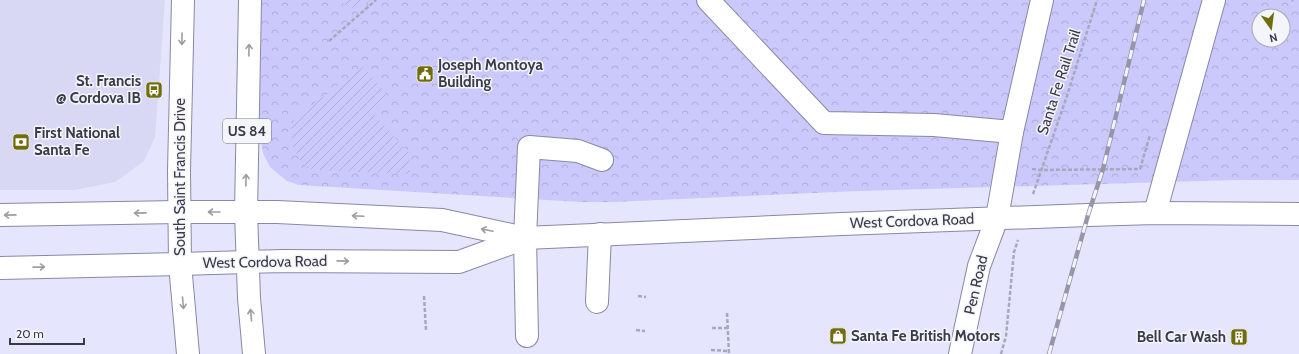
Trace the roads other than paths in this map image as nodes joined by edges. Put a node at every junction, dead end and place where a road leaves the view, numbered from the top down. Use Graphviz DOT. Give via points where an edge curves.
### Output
graph roads {
  1 [pos="183,0"];
  2 [pos="250,0"];
  3 [pos="708,0"];
  4 [pos="1042,0"];
  5 [pos="1214,0"];
  6 [pos="1012,132"];
  7 [pos="602,160"];
  8 [pos="179,212"];
  9 [pos="246,212"];
  10 [pos="1155,213"];
  11 [pos="1299,214"];
  12 [pos="0,215"];
  13 [pos="997,218"];
  14 [pos="600,234"];
  15 [pos="525,238"];
  16 [pos="248,261"];
  17 [pos="180,264"];
  18 [pos="0,268"];
  19 [pos="597,302"];
  20 [pos="527,336"];
  21 [pos="188,354"];
  22 [pos="254,354"];
  23 [pos="960,354"];
  1 -- 8 [label="main road, South Saint Francis Drive, one-way"];
  9 -- 2 [label="main road, US 84, one-way"];
  3 -- 6 [label="main road" via="824,123 934,125"];
  4 -- 6 [label="main road, Pen Road"];
  5 -- 10 [label="main road"];
  6 -- 13 [label="main road, Pen Road"];
  7 -- 15 [label="main road" via="578,151 529,147"];
  9 -- 8 [label="main road, West Cordova Road, one-way"];
  8 -- 12 [label="main road, West Cordova Road, one-way"];
  8 -- 17 [label="main road, South Saint Francis Drive"];
  15 -- 9 [label="main road, West Cordova Road, one-way" via="442,220"];
  9 -- 16 [label="main road, US 84"];
  10 -- 11 [label="main road, West Cordova Road"];
  10 -- 13 [label="main road, West Cordova Road"];
  13 -- 14 [label="main road, West Cordova Road"];
  13 -- 23 [label="main road, Pen Road" via="979,266"];
  14 -- 15 [label="main road, West Cordova Road"];
  14 -- 19 [label="main road"];
  16 -- 15 [label="main road, West Cordova Road, one-way" via="459,262"];
  15 -- 20 [label="main road"];
  16 -- 17 [label="main road, West Cordova Road"];
  22 -- 16 [label="main road, US 84, one-way"];
  18 -- 17 [label="main road, West Cordova Road, one-way"];
  17 -- 21 [label="main road, South Saint Francis Drive, one-way"];
}
